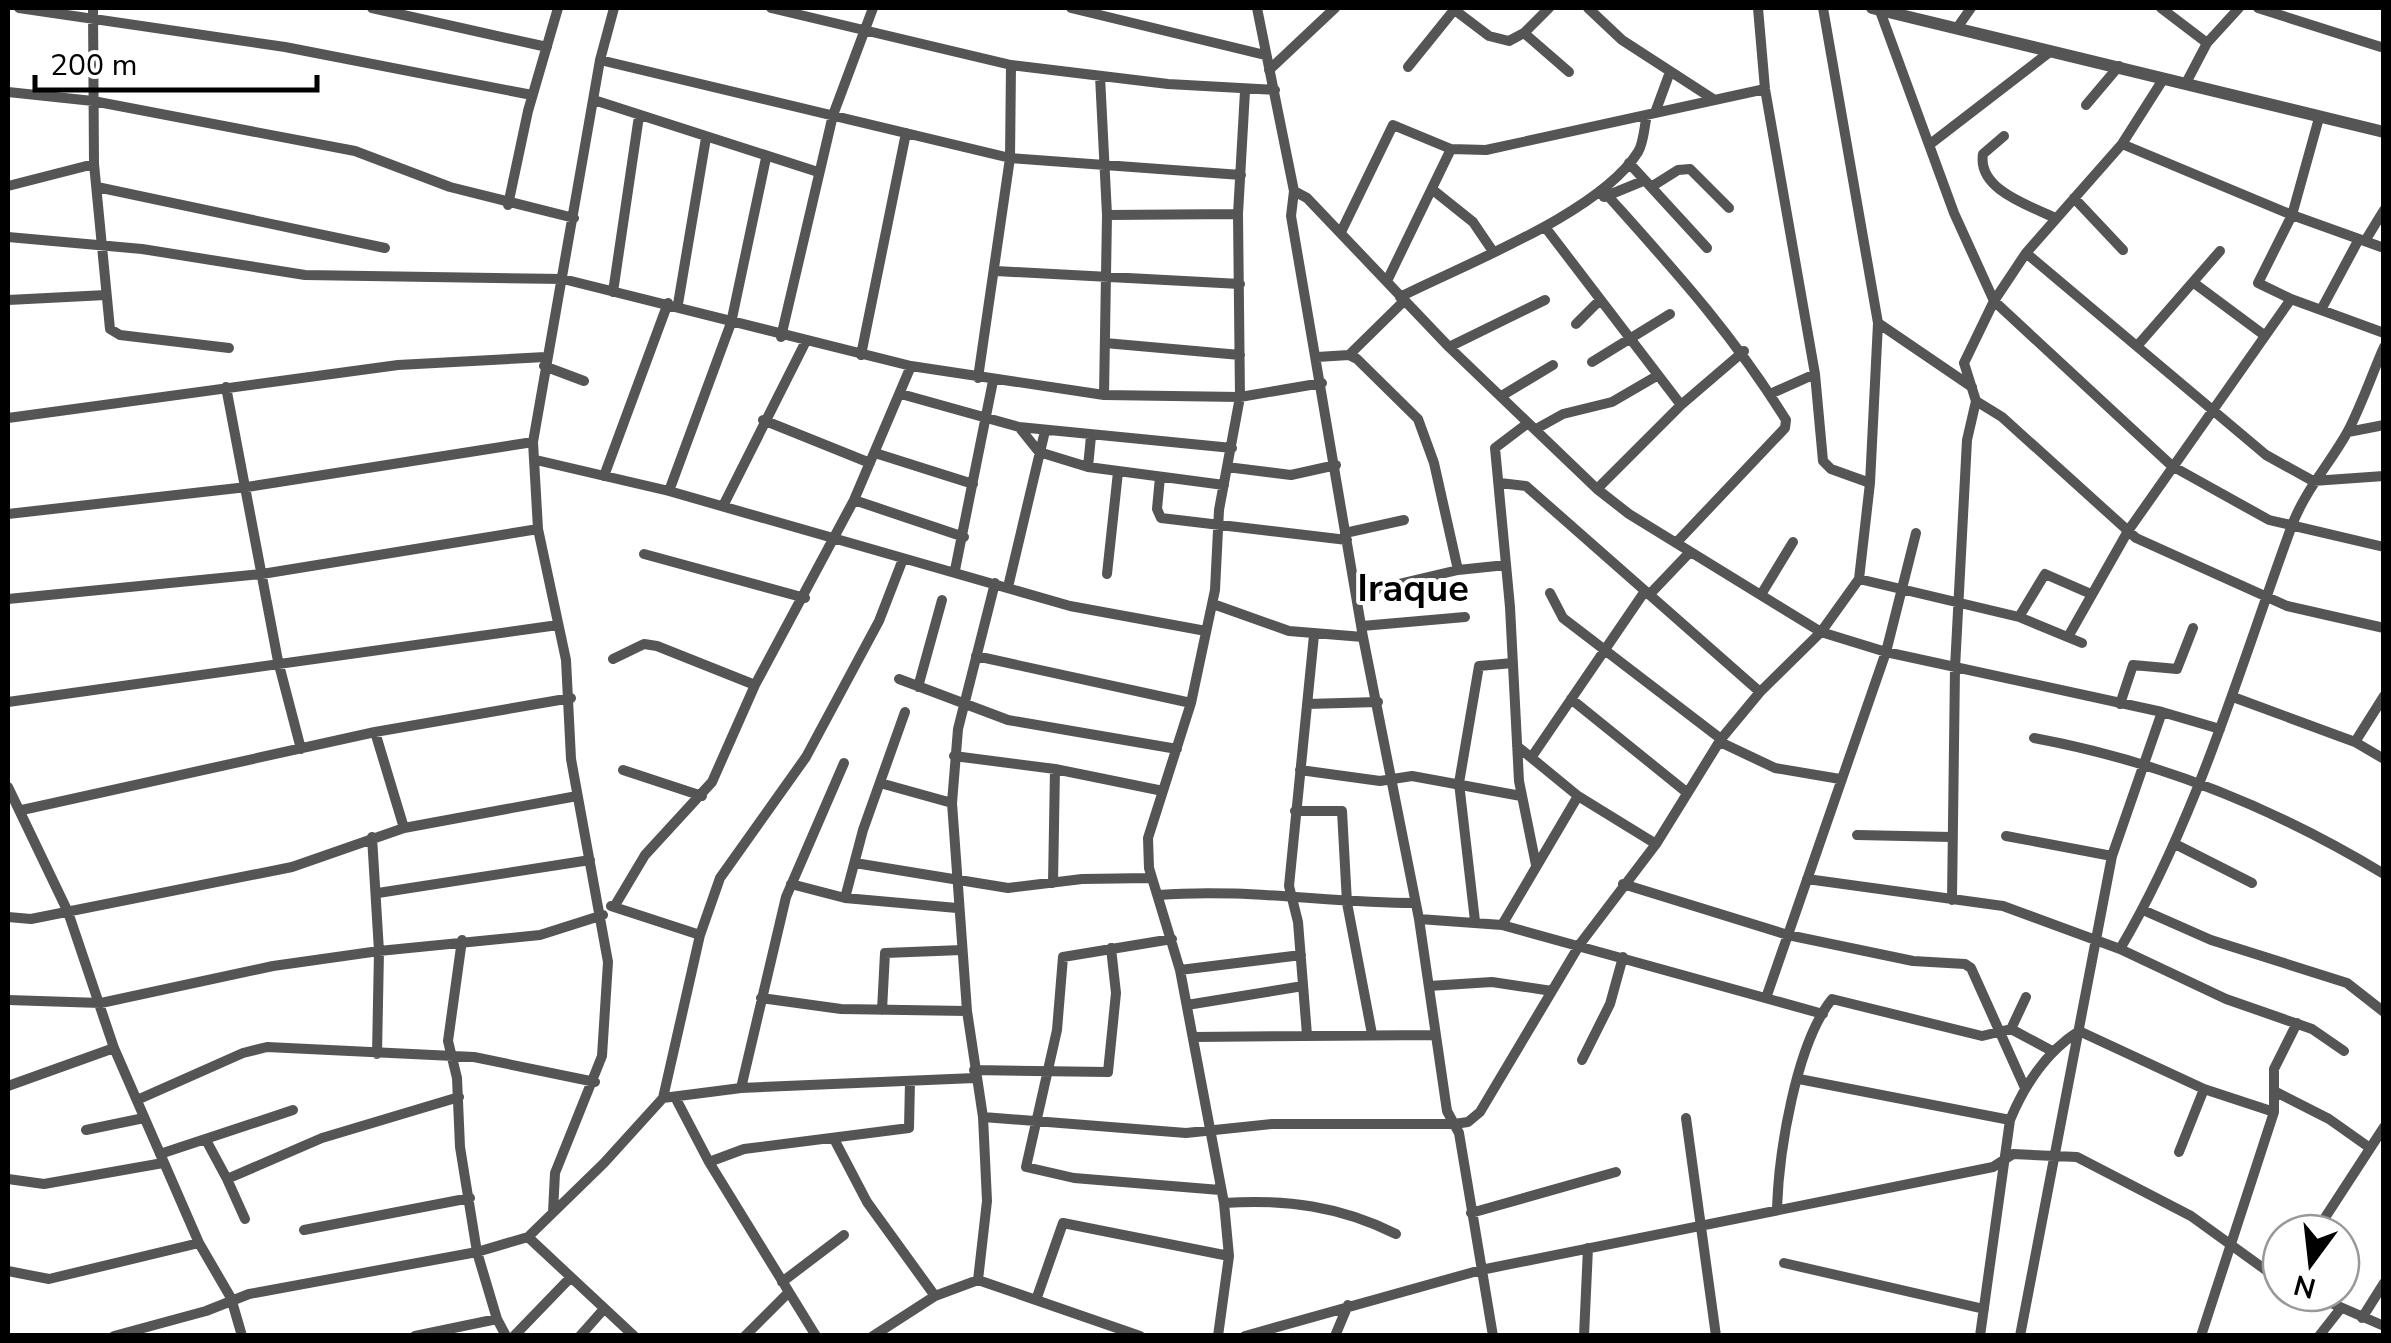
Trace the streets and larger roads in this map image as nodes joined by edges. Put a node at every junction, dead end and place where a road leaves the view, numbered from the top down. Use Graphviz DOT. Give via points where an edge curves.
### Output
graph roads {
  1 [pos="19,8"];
  2 [pos="372,8"];
  3 [pos="558,8"];
  4 [pos="614,8"];
  5 [pos="771,8"];
  6 [pos="873,8"];
  7 [pos="1071,8"];
  8 [pos="1257,8"];
  9 [pos="1334,8"];
  10 [pos="1549,8"];
  11 [pos="1588,8"];
  12 [pos="1758,8"];
  13 [pos="1823,8"];
  14 [pos="1970,8"];
  15 [pos="2161,8"];
  16 [pos="2239,8"];
  17 [pos="2258,8"];
  18 [pos="1453,9"];
  19 [pos="1876,9"];
  20 [pos="92,13"];
  21 [pos="1957,28"];
  22 [pos="862,32"];
  23 [pos="1524,33"];
  24 [pos="2208,43"];
  25 [pos="547,48"];
  26 [pos="2384,48"];
  27 [pos="2050,51"];
  28 [pos="1266,55"];
  29 [pos="600,60"];
  30 [pos="1012,65"];
  31 [pos="2119,66"];
  32 [pos="1408,67"];
  33 [pos="1270,70"];
  34 [pos="1569,72"];
  35 [pos="1670,72"];
  36 [pos="1100,76"];
  37 [pos="2164,78"];
  38 [pos="2186,82"];
  39 [pos="1765,89"];
  40 [pos="1274,90"];
  41 [pos="1245,91"];
  42 [pos="8,92"];
  43 [pos="532,95"];
  44 [pos="1713,99"];
  45 [pos="93,101"];
  46 [pos="597,101"];
  47 [pos="2086,105"];
  48 [pos="1652,113"];
  49 [pos="833,115"];
  50 [pos="639,116"];
  51 [pos="2319,118"];
  52 [pos="2384,132"];
  53 [pos="906,133"];
  54 [pos="2004,136"];
  55 [pos="706,138"];
  56 [pos="2122,144"];
  57 [pos="1929,145"];
  58 [pos="1452,150"];
  59 [pos="766,158"];
  60 [pos="1010,158"];
  61 [pos="1629,163"];
  62 [pos="94,164"];
  63 [pos="1104,166"];
  64 [pos="818,172"];
  65 [pos="1240,175"];
  66 [pos="1647,184"];
  67 [pos="8,186"];
  68 [pos="96,187"];
  69 [pos="1433,190"];
  70 [pos="1294,191"];
  71 [pos="1608,196"];
  72 [pos="2074,198"];
  73 [pos="1584,203"];
  74 [pos="508,205"];
  75 [pos="1729,208"];
  76 [pos="2384,210"];
  77 [pos="1238,214"];
  78 [pos="1107,215"];
  79 [pos="2292,216"];
  80 [pos="574,218"];
  81 [pos="2055,218"];
  82 [pos="1545,227"];
  83 [pos="1341,232"];
  84 [pos="8,237"];
  85 [pos="2362,240"];
  86 [pos="102,244"];
  87 [pos="385,248"];
  88 [pos="1708,248"];
  89 [pos="2384,248"];
  90 [pos="1492,250"];
  91 [pos="2123,250"];
  92 [pos="2220,251"];
  93 [pos="2026,253"];
  94 [pos="996,271"];
  95 [pos="563,279"];
  96 [pos="1107,280"];
  97 [pos="1386,281"];
  98 [pos="2194,283"];
  99 [pos="1240,284"];
  100 [pos="613,292"];
  101 [pos="106,295"];
  102 [pos="1402,299"];
  103 [pos="2291,299"];
  104 [pos="8,300"];
  105 [pos="1545,300"];
  106 [pos="1994,301"];
  107 [pos="1598,302"];
  108 [pos="673,304"];
  109 [pos="2322,308"];
  110 [pos="1670,314"];
  111 [pos="732,323"];
  112 [pos="1878,323"];
  113 [pos="1576,324"];
  114 [pos="2384,333"];
  115 [pos="2264,335"];
  116 [pos="781,338"];
  117 [pos="1628,340"];
  118 [pos="805,343"];
  119 [pos="1104,343"];
  120 [pos="2138,344"];
  121 [pos="2384,346"];
  122 [pos="1449,347"];
  123 [pos="229,348"];
  124 [pos="1744,351"];
  125 [pos="1240,354"];
  126 [pos="861,355"];
  127 [pos="1350,355"];
  128 [pos="1317,357"];
  129 [pos="545,361"];
  130 [pos="1592,362"];
  131 [pos="1553,365"];
  132 [pos="910,366"];
  133 [pos="1815,374"];
  134 [pos="1655,376"];
  135 [pos="978,378"];
  136 [pos="993,380"];
  137 [pos="584,381"];
  138 [pos="1322,383"];
  139 [pos="226,387"];
  140 [pos="1972,388"];
  141 [pos="901,394"];
  142 [pos="1502,394"];
  143 [pos="1770,394"];
  144 [pos="1104,395"];
  145 [pos="1240,396"];
  146 [pos="1976,401"];
  147 [pos="1681,405"];
  148 [pos="2211,407"];
  149 [pos="8,418"];
  150 [pos="984,418"];
  151 [pos="763,420"];
  152 [pos="2384,425"];
  153 [pos="1532,426"];
  154 [pos="1019,427"];
  155 [pos="1045,431"];
  156 [pos="2348,432"];
  157 [pos="1091,436"];
  158 [pos="534,442"];
  159 [pos="1232,448"];
  160 [pos="1039,452"];
  161 [pos="872,458"];
  162 [pos="536,460"];
  163 [pos="1336,465"];
  164 [pos="2172,466"];
  165 [pos="1088,467"];
  166 [pos="1228,467"];
  167 [pos="1118,472"];
  168 [pos="604,476"];
  169 [pos="2384,476"];
  170 [pos="1160,477"];
  171 [pos="2313,481"];
  172 [pos="1500,483"];
  173 [pos="1870,483"];
  174 [pos="973,484"];
  175 [pos="1224,485"];
  176 [pos="247,488"];
  177 [pos="1597,489"];
  178 [pos="670,491"];
  179 [pos="854,500"];
  180 [pos="723,506"];
  181 [pos="8,514"];
  182 [pos="1404,520"];
  183 [pos="2292,525"];
  184 [pos="1218,527"];
  185 [pos="538,529"];
  186 [pos="2128,531"];
  187 [pos="1916,533"];
  188 [pos="1346,536"];
  189 [pos="964,537"];
  190 [pos="833,541"];
  191 [pos="1793,542"];
  192 [pos="1676,543"];
  193 [pos="2384,547"];
  194 [pos="1690,552"];
  195 [pos="644,554"];
  196 [pos="903,559"];
  197 [pos="1506,564"];
  198 [pos="955,570"];
  199 [pos="1458,570"];
  200 [pos="262,574"];
  201 [pos="1107,574"];
  202 [pos="1859,579"];
  203 [pos="996,582"];
  204 [pos="1008,587"];
  205 [pos="1902,592"];
  206 [pos="1550,593"];
  207 [pos="1647,593"];
  208 [pos="1762,593"];
  209 [pos="1356,594"];
  210 [pos="2091,594"];
  211 [pos="805,598"];
  212 [pos="2268,598"];
  213 [pos="8,599"];
  214 [pos="942,600"];
  215 [pos="1213,604"];
  216 [pos="1960,605"];
  217 [pos="1465,618"];
  218 [pos="2019,618"];
  219 [pos="558,625"];
  220 [pos="2193,628"];
  221 [pos="2384,628"];
  222 [pos="1206,631"];
  223 [pos="1363,631"];
  224 [pos="1821,632"];
  225 [pos="1314,636"];
  226 [pos="2068,638"];
  227 [pos="2082,643"];
  228 [pos="1605,648"];
  229 [pos="1886,652"];
  230 [pos="976,656"];
  231 [pos="613,659"];
  232 [pos="278,661"];
  233 [pos="1513,663"];
  234 [pos="1955,668"];
  235 [pos="900,679"];
  236 [pos="755,685"];
  237 [pos="918,687"];
  238 [pos="1760,692"];
  239 [pos="2384,696"];
  240 [pos="2233,697"];
  241 [pos="571,698"];
  242 [pos="1571,699"];
  243 [pos="8,702"];
  244 [pos="1378,702"];
  245 [pos="1192,703"];
  246 [pos="1306,704"];
  247 [pos="2120,704"];
  248 [pos="964,706"];
  249 [pos="904,712"];
  250 [pos="2162,712"];
  251 [pos="2220,729"];
  252 [pos="375,732"];
  253 [pos="2034,738"];
  254 [pos="1721,741"];
  255 [pos="2356,742"];
  256 [pos="1517,746"];
  257 [pos="301,749"];
  258 [pos="1177,749"];
  259 [pos="954,756"];
  260 [pos="1533,756"];
  261 [pos="2384,759"];
  262 [pos="844,763"];
  263 [pos="2143,765"];
  264 [pos="1055,769"];
  265 [pos="623,770"];
  266 [pos="1300,770"];
  267 [pos="1391,778"];
  268 [pos="1840,779"];
  269 [pos="2197,782"];
  270 [pos="880,783"];
  271 [pos="1459,783"];
  272 [pos="8,787"];
  273 [pos="1163,791"];
  274 [pos="1685,791"];
  275 [pos="577,796"];
  276 [pos="702,796"];
  277 [pos="1520,796"];
  278 [pos="1578,796"];
  279 [pos="952,803"];
  280 [pos="22,810"];
  281 [pos="1295,811"];
  282 [pos="404,828"];
  283 [pos="1857,834"];
  284 [pos="2006,836"];
  285 [pos="372,837"];
  286 [pos="1952,837"];
  287 [pos="1656,844"];
  288 [pos="2175,844"];
  289 [pos="2112,856"];
  290 [pos="2384,857"];
  291 [pos="590,860"];
  292 [pos="855,863"];
  293 [pos="1536,864"];
  294 [pos="2379,871"];
  295 [pos="1151,878"];
  296 [pos="1807,879"];
  297 [pos="955,882"];
  298 [pos="2252,883"];
  299 [pos="791,884"];
  300 [pos="1052,884"];
  301 [pos="1623,884"];
  302 [pos="378,893"];
  303 [pos="1158,895"];
  304 [pos="1293,897"];
  305 [pos="846,898"];
  306 [pos="1952,900"];
  307 [pos="600,902"];
  308 [pos="1347,903"];
  309 [pos="1414,903"];
  310 [pos="614,907"];
  311 [pos="957,908"];
  312 [pos="2144,910"];
  313 [pos="68,912"];
  314 [pos="603,915"];
  315 [pos="8,917"];
  316 [pos="1419,919"];
  317 [pos="1475,921"];
  318 [pos="1502,926"];
  319 [pos="700,935"];
  320 [pos="1788,936"];
  321 [pos="2094,937"];
  322 [pos="1172,938"];
  323 [pos="462,940"];
  324 [pos="1580,944"];
  325 [pos="1110,948"];
  326 [pos="962,950"];
  327 [pos="2120,950"];
  328 [pos="379,952"];
  329 [pos="1301,955"];
  330 [pos="1623,957"];
  331 [pos="1180,970"];
  332 [pos="1303,986"];
  333 [pos="1429,986"];
  334 [pos="1552,991"];
  335 [pos="760,998"];
  336 [pos="1766,998"];
  337 [pos="2026,998"];
  338 [pos="8,1000"];
  339 [pos="101,1003"];
  340 [pos="1187,1005"];
  341 [pos="882,1010"];
  342 [pos="966,1011"];
  343 [pos="2384,1012"];
  344 [pos="1823,1014"];
  345 [pos="2296,1023"];
  346 [pos="2006,1032"];
  347 [pos="2079,1032"];
  348 [pos="1372,1034"];
  349 [pos="1307,1035"];
  350 [pos="1436,1035"];
  351 [pos="1193,1037"];
  352 [pos="114,1048"];
  353 [pos="2052,1051"];
  354 [pos="2344,1051"];
  355 [pos="377,1054"];
  356 [pos="450,1056"];
  357 [pos="1582,1060"];
  358 [pos="1049,1070"];
  359 [pos="975,1074"];
  360 [pos="1799,1079"];
  361 [pos="910,1081"];
  362 [pos="595,1082"];
  363 [pos="8,1086"];
  364 [pos="742,1088"];
  365 [pos="2025,1088"];
  366 [pos="2204,1089"];
  367 [pos="2276,1092"];
  368 [pos="459,1097"];
  369 [pos="669,1098"];
  370 [pos="137,1100"];
  371 [pos="293,1110"];
  372 [pos="2274,1112"];
  373 [pos="983,1117"];
  374 [pos="144,1118"];
  375 [pos="1686,1118"];
  376 [pos="2010,1120"];
  377 [pos="1036,1122"];
  378 [pos="1454,1124"];
  379 [pos="2384,1127"];
  380 [pos="1206,1129"];
  381 [pos="86,1130"];
  382 [pos="834,1139"];
  383 [pos="206,1140"];
  384 [pos="2370,1148"];
  385 [pos="2179,1152"];
  386 [pos="2056,1155"];
  387 [pos="2007,1156"];
  388 [pos="161,1159"];
  389 [pos="709,1162"];
  390 [pos="1616,1172"];
  391 [pos="8,1179"];
  392 [pos="227,1179"];
  393 [pos="1220,1190"];
  394 [pos="470,1198"];
  395 [pos="1224,1203"];
  396 [pos="1777,1208"];
  397 [pos="553,1212"];
  398 [pos="1470,1213"];
  399 [pos="2329,1213"];
  400 [pos="245,1219"];
  401 [pos="1700,1224"];
  402 [pos="304,1230"];
  403 [pos="1396,1234"];
  404 [pos="844,1235"];
  405 [pos="528,1237"];
  406 [pos="199,1243"];
  407 [pos="2231,1247"];
  408 [pos="1588,1248"];
  409 [pos="477,1252"];
  410 [pos="1229,1256"];
  411 [pos="1784,1264"];
  412 [pos="2261,1267"];
  413 [pos="1482,1270"];
  414 [pos="8,1272"];
  415 [pos="571,1277"];
  416 [pos="978,1280"];
  417 [pos="2384,1283"];
  418 [pos="785,1287"];
  419 [pos="935,1296"];
  420 [pos="231,1298"];
  421 [pos="1036,1300"];
  422 [pos="1348,1305"];
  423 [pos="1984,1309"];
  424 [pos="603,1310"];
  425 [pos="2337,1313"];
  426 [pos="2352,1313"];
  427 [pos="2362,1318"];
  428 [pos="497,1320"];
  429 [pos="2384,1326"];
  430 [pos="114,1336"];
  431 [pos="242,1336"];
  432 [pos="415,1336"];
  433 [pos="506,1336"];
  434 [pos="514,1336"];
  435 [pos="580,1336"];
  436 [pos="634,1336"];
  437 [pos="745,1336"];
  438 [pos="816,1336"];
  439 [pos="873,1336"];
  440 [pos="1140,1336"];
  441 [pos="1218,1336"];
  442 [pos="1245,1336"];
  443 [pos="1335,1336"];
  444 [pos="1493,1336"];
  445 [pos="1584,1336"];
  446 [pos="1716,1336"];
  447 [pos="1980,1336"];
  448 [pos="2020,1336"];
  449 [pos="2201,1336"];
  450 [pos="2320,1336"];
  1 -- 20 [label="street"];
  2 -- 25 [label="street"];
  3 -- 25 [label="street"];
  4 -- 29 [label="street"];
  5 -- 22 [label="street"];
  6 -- 22 [label="street"];
  7 -- 28 [label="street"];
  8 -- 28 [label="street"];
  9 -- 33 [label="street"];
  10 -- 23 [label="street"];
  11 -- 35 [label="street"];
  12 -- 39 [label="street"];
  13 -- 112 [label="street"];
  14 -- 21 [label="street"];
  15 -- 24 [label="street"];
  16 -- 24 [label="street"];
  17 -- 26 [label="street"];
  18 -- 23 [label="street" via="1501,41"];
  18 -- 32 [label="street"];
  19 -- 21 [label="street"];
  19 -- 57 [label="street"];
  20 -- 43 [label="street"];
  20 -- 45 [label="street"];
  21 -- 27 [label="street"];
  22 -- 30 [label="street"];
  22 -- 49 [label="street"];
  23 -- 34 [label="street"];
  24 -- 38 [label="street"];
  25 -- 43 [label="street"];
  27 -- 31 [label="street"];
  27 -- 57 [label="street"];
  28 -- 33 [label="street"];
  29 -- 46 [label="street"];
  29 -- 49 [label="street"];
  30 -- 36 [label="street"];
  30 -- 60 [label="street"];
  31 -- 37 [label="street"];
  31 -- 47 [label="street"];
  33 -- 40 [label="street"];
  35 -- 44 [label="street"];
  35 -- 48 [label="street"];
  36 -- 41 [label="street"];
  36 -- 63 [label="street"];
  37 -- 38 [label="street"];
  37 -- 56 [label="street"];
  38 -- 51 [label="street"];
  39 -- 44 [label="street"];
  39 -- 133 [label="street"];
  40 -- 41 [label="street"];
  40 -- 70 [label="street"];
  41 -- 65 [label="street"];
  42 -- 45 [label="street"];
  43 -- 74 [label="street"];
  44 -- 48 [label="street"];
  45 -- 62 [label="street"];
  45 -- 74 [label="street" via="355,151"];
  46 -- 50 [label="street"];
  46 -- 80 [label="street"];
  48 -- 58 [label="street" via="1486,150"];
  48 -- 61 [label="street"];
  49 -- 53 [label="street"];
  49 -- 64 [label="street"];
  50 -- 55 [label="street"];
  50 -- 100 [label="street"];
  51 -- 52 [label="street"];
  51 -- 79 [label="street"];
  53 -- 60 [label="street"];
  53 -- 126 [label="street"];
  54 -- 81 [label="street" via="1983,154 1985,167 2016,203"];
  55 -- 59 [label="street"];
  55 -- 108 [label="street"];
  56 -- 72 [label="street"];
  56 -- 79 [label="street"];
  57 -- 106 [label="street"];
  58 -- 69 [label="street"];
  58 -- 83 [label="street" via="1393,125"];
  59 -- 64 [label="street"];
  59 -- 111 [label="street"];
  60 -- 63 [label="street"];
  60 -- 94 [label="street"];
  61 -- 66 [label="street"];
  61 -- 73 [label="street"];
  62 -- 67 [label="street"];
  62 -- 68 [label="street"];
  63 -- 65 [label="street"];
  63 -- 78 [label="street"];
  64 -- 116 [label="street"];
  65 -- 77 [label="street"];
  66 -- 71 [label="street"];
  66 -- 75 [label="street" via="1690,168"];
  66 -- 88 [label="street"];
  68 -- 86 [label="street"];
  68 -- 87 [label="street"];
  69 -- 90 [label="street" via="1473,222"];
  69 -- 97 [label="street"];
  70 -- 83 [label="street"];
  70 -- 128 [label="street" via="1291,216"];
  71 -- 73 [label="street"];
  71 -- 124 [label="street"];
  72 -- 81 [label="street"];
  72 -- 91 [label="street"];
  73 -- 82 [label="street"];
  74 -- 80 [label="street"];
  76 -- 85 [label="street"];
  77 -- 78 [label="street"];
  77 -- 99 [label="street"];
  78 -- 96 [label="street"];
  79 -- 85 [label="street"];
  79 -- 103 [label="street" via="2258,283"];
  80 -- 95 [label="street"];
  81 -- 93 [label="street"];
  82 -- 90 [label="street"];
  82 -- 107 [label="street"];
  83 -- 97 [label="street"];
  84 -- 86 [label="street"];
  85 -- 89 [label="street"];
  85 -- 109 [label="street"];
  86 -- 95 [label="street" via="305,276"];
  86 -- 101 [label="street"];
  90 -- 102 [label="street"];
  92 -- 98 [label="street"];
  93 -- 106 [label="street"];
  93 -- 120 [label="street"];
  94 -- 96 [label="street"];
  94 -- 135 [label="street"];
  95 -- 100 [label="street"];
  95 -- 129 [label="street"];
  96 -- 99 [label="street"];
  96 -- 119 [label="street"];
  97 -- 102 [label="street"];
  98 -- 115 [label="street"];
  98 -- 120 [label="street"];
  99 -- 125 [label="street"];
  100 -- 108 [label="street"];
  101 -- 104 [label="street"];
  101 -- 123 [label="street" via="115,334"];
  102 -- 122 [label="street"];
  102 -- 127 [label="street"];
  103 -- 109 [label="street"];
  103 -- 115 [label="street"];
  105 -- 122 [label="street"];
  106 -- 140 [label="street" via="1964,362"];
  106 -- 164 [label="street"];
  107 -- 113 [label="street"];
  107 -- 117 [label="street"];
  108 -- 111 [label="street"];
  108 -- 168 [label="street"];
  109 -- 114 [label="street"];
  110 -- 117 [label="street"];
  111 -- 116 [label="street"];
  111 -- 178 [label="street"];
  112 -- 140 [label="street"];
  112 -- 173 [label="street"];
  115 -- 148 [label="street"];
  116 -- 118 [label="street"];
  117 -- 130 [label="street"];
  117 -- 134 [label="street"];
  118 -- 126 [label="street"];
  118 -- 151 [label="street"];
  119 -- 125 [label="street"];
  119 -- 144 [label="street"];
  120 -- 148 [label="street"];
  121 -- 156 [label="street"];
  122 -- 142 [label="street"];
  124 -- 143 [label="street"];
  124 -- 147 [label="street"];
  125 -- 145 [label="street"];
  126 -- 132 [label="street"];
  127 -- 128 [label="street"];
  127 -- 199 [label="street" via="1418,419"];
  128 -- 138 [label="street"];
  129 -- 137 [label="street"];
  129 -- 139 [label="street" via="398,365"];
  129 -- 158 [label="street"];
  131 -- 142 [label="street"];
  132 -- 135 [label="street"];
  132 -- 141 [label="street"];
  133 -- 143 [label="street"];
  133 -- 173 [label="street" via="1823,461"];
  134 -- 147 [label="street"];
  134 -- 153 [label="street" via="1612,402"];
  135 -- 136 [label="street"];
  136 -- 144 [label="street"];
  136 -- 150 [label="street"];
  138 -- 145 [label="street"];
  138 -- 163 [label="street"];
  139 -- 149 [label="street"];
  139 -- 176 [label="street"];
  140 -- 146 [label="street"];
  141 -- 150 [label="street"];
  141 -- 161 [label="street"];
  142 -- 153 [label="street"];
  143 -- 192 [label="street" via="1785,428"];
  144 -- 145 [label="street"];
  145 -- 159 [label="street"];
  146 -- 186 [label="street" via="2002,416"];
  146 -- 216 [label="street" via="1966,462"];
  147 -- 177 [label="street"];
  148 -- 164 [label="street"];
  148 -- 171 [label="street" via="2266,455"];
  150 -- 154 [label="street"];
  150 -- 174 [label="street"];
  151 -- 161 [label="street"];
  151 -- 180 [label="street"];
  152 -- 156 [label="street"];
  153 -- 172 [label="street" via="1496,444"];
  153 -- 177 [label="street"];
  154 -- 155 [label="street"];
  154 -- 160 [label="street"];
  155 -- 157 [label="street"];
  155 -- 160 [label="street"];
  156 -- 171 [label="street"];
  157 -- 159 [label="street"];
  157 -- 165 [label="street"];
  158 -- 162 [label="street"];
  158 -- 176 [label="street"];
  159 -- 166 [label="street"];
  160 -- 165 [label="street"];
  160 -- 204 [label="street"];
  161 -- 174 [label="street"];
  161 -- 179 [label="street"];
  162 -- 168 [label="street"];
  162 -- 185 [label="street"];
  163 -- 166 [label="street" via="1291,474"];
  163 -- 188 [label="street"];
  164 -- 183 [label="street" via="2245,508"];
  164 -- 186 [label="street"];
  165 -- 167 [label="street"];
  166 -- 175 [label="street"];
  167 -- 170 [label="street"];
  167 -- 201 [label="street"];
  168 -- 178 [label="street"];
  169 -- 171 [label="street"];
  170 -- 175 [label="street"];
  170 -- 184 [label="street" via="1159,516"];
  171 -- 183 [label="street"];
  172 -- 197 [label="street"];
  172 -- 207 [label="street" via="1526,486"];
  173 -- 202 [label="street"];
  174 -- 189 [label="street"];
  175 -- 184 [label="street"];
  176 -- 181 [label="street"];
  176 -- 200 [label="street"];
  177 -- 192 [label="street"];
  178 -- 180 [label="street"];
  179 -- 189 [label="street"];
  179 -- 190 [label="street"];
  180 -- 190 [label="street"];
  182 -- 188 [label="street"];
  183 -- 193 [label="street"];
  183 -- 212 [label="street"];
  184 -- 188 [label="street"];
  184 -- 215 [label="street"];
  185 -- 200 [label="street"];
  185 -- 219 [label="street"];
  186 -- 210 [label="street"];
  186 -- 212 [label="street"];
  187 -- 205 [label="street"];
  188 -- 209 [label="street"];
  189 -- 198 [label="street"];
  190 -- 196 [label="street"];
  190 -- 211 [label="street"];
  191 -- 208 [label="street"];
  192 -- 194 [label="street"];
  194 -- 207 [label="street"];
  194 -- 208 [label="street"];
  195 -- 211 [label="street"];
  196 -- 198 [label="street"];
  196 -- 319 [label="street" via="842,692 806,757 730,862"];
  197 -- 199 [label="street"];
  197 -- 233 [label="street"];
  198 -- 203 [label="street"];
  199 -- 209 [label="street"];
  200 -- 213 [label="street"];
  200 -- 232 [label="street"];
  202 -- 205 [label="street"];
  202 -- 224 [label="street"];
  203 -- 204 [label="street"];
  203 -- 230 [label="street"];
  204 -- 222 [label="street" via="1070,606"];
  205 -- 216 [label="street"];
  205 -- 229 [label="street"];
  206 -- 228 [label="street" via="1563,618"];
  207 -- 228 [label="street"];
  207 -- 238 [label="street"];
  208 -- 224 [label="street"];
  209 -- 223 [label="street"];
  210 -- 218 [label="street" via="2045,574"];
  210 -- 226 [label="street"];
  211 -- 236 [label="street"];
  212 -- 221 [label="street"];
  212 -- 240 [label="street"];
  214 -- 237 [label="street"];
  215 -- 222 [label="street"];
  215 -- 225 [label="street"];
  216 -- 218 [label="street"];
  216 -- 234 [label="street"];
  217 -- 223 [label="street"];
  218 -- 226 [label="street"];
  219 -- 232 [label="street"];
  219 -- 241 [label="street"];
  220 -- 247 [label="street" via="2177,668 2133,665"];
  222 -- 245 [label="street"];
  223 -- 225 [label="street"];
  223 -- 244 [label="street"];
  224 -- 229 [label="street"];
  224 -- 238 [label="street"];
  225 -- 246 [label="street"];
  226 -- 227 [label="street"];
  228 -- 242 [label="street"];
  228 -- 254 [label="street"];
  229 -- 234 [label="street"];
  229 -- 268 [label="street"];
  230 -- 245 [label="street"];
  230 -- 248 [label="street"];
  231 -- 236 [label="street" via="644,644 657,646"];
  232 -- 243 [label="street"];
  232 -- 257 [label="street"];
  233 -- 256 [label="street"];
  233 -- 271 [label="street" via="1480,666"];
  234 -- 247 [label="street"];
  234 -- 286 [label="street"];
  235 -- 237 [label="street"];
  236 -- 276 [label="street"];
  237 -- 248 [label="street"];
  238 -- 254 [label="street"];
  239 -- 255 [label="street"];
  240 -- 251 [label="street"];
  240 -- 255 [label="street"];
  241 -- 252 [label="street"];
  241 -- 275 [label="street"];
  242 -- 260 [label="street"];
  242 -- 274 [label="street"];
  244 -- 246 [label="street"];
  244 -- 267 [label="street"];
  245 -- 258 [label="street"];
  246 -- 266 [label="street"];
  247 -- 250 [label="street"];
  248 -- 258 [label="street" via="1008,720"];
  248 -- 259 [label="street"];
  249 -- 270 [label="street"];
  250 -- 251 [label="street"];
  250 -- 263 [label="street"];
  251 -- 269 [label="street"];
  252 -- 257 [label="street"];
  252 -- 282 [label="street"];
  253 -- 263 [label="street"];
  254 -- 268 [label="street" via="1775,768"];
  254 -- 274 [label="street"];
  255 -- 261 [label="street"];
  256 -- 260 [label="street"];
  256 -- 277 [label="street"];
  257 -- 280 [label="street"];
  258 -- 273 [label="street"];
  259 -- 264 [label="street"];
  259 -- 279 [label="street"];
  260 -- 278 [label="street"];
  262 -- 299 [label="street"];
  263 -- 269 [label="street"];
  263 -- 289 [label="street"];
  264 -- 273 [label="street"];
  264 -- 300 [label="street"];
  265 -- 276 [label="street"];
  266 -- 267 [label="street"];
  266 -- 281 [label="street"];
  267 -- 271 [label="street"];
  267 -- 309 [label="street"];
  268 -- 296 [label="street"];
  269 -- 288 [label="street"];
  269 -- 294 [label="street" via="2278,816"];
  270 -- 279 [label="street"];
  270 -- 292 [label="street"];
  271 -- 277 [label="street"];
  271 -- 317 [label="street"];
  272 -- 280 [label="street"];
  273 -- 295 [label="street" via="1148,838"];
  274 -- 287 [label="street"];
  275 -- 282 [label="street"];
  275 -- 291 [label="street"];
  276 -- 310 [label="street" via="652,846"];
  277 -- 293 [label="street"];
  278 -- 287 [label="street"];
  278 -- 293 [label="street"];
  279 -- 297 [label="street"];
  280 -- 313 [label="street"];
  281 -- 304 [label="street"];
  281 -- 308 [label="street" via="1342,811"];
  282 -- 285 [label="street"];
  283 -- 286 [label="street"];
  284 -- 289 [label="street"];
  285 -- 302 [label="street"];
  285 -- 313 [label="street" via="292,866"];
  286 -- 306 [label="street"];
  287 -- 301 [label="street"];
  288 -- 298 [label="street"];
  288 -- 312 [label="street"];
  289 -- 321 [label="street"];
  290 -- 294 [label="street"];
  291 -- 302 [label="street"];
  291 -- 307 [label="street"];
  292 -- 297 [label="street"];
  292 -- 305 [label="street"];
  293 -- 318 [label="street"];
  295 -- 300 [label="street"];
  295 -- 303 [label="street"];
  296 -- 306 [label="street"];
  296 -- 320 [label="street"];
  297 -- 300 [label="street"];
  297 -- 311 [label="street"];
  299 -- 305 [label="street"];
  299 -- 335 [label="street"];
  301 -- 320 [label="street"];
  301 -- 324 [label="street"];
  302 -- 328 [label="street"];
  303 -- 304 [label="street" via="1216,890"];
  303 -- 322 [label="street"];
  304 -- 308 [label="street"];
  304 -- 329 [label="street"];
  305 -- 311 [label="street"];
  306 -- 321 [label="street" via="2003,906"];
  307 -- 310 [label="street"];
  307 -- 314 [label="street"];
  308 -- 309 [label="street"];
  308 -- 348 [label="street"];
  309 -- 316 [label="street"];
  310 -- 319 [label="street"];
  311 -- 326 [label="street"];
  312 -- 327 [label="street"];
  312 -- 343 [label="street" via="2210,940 2347,983"];
  313 -- 315 [label="street"];
  313 -- 339 [label="street"];
  314 -- 323 [label="street" via="540,935"];
  314 -- 362 [label="street" via="609,1005"];
  316 -- 317 [label="street"];
  316 -- 333 [label="street"];
  317 -- 318 [label="street"];
  318 -- 324 [label="street"];
  319 -- 369 [label="street"];
  320 -- 336 [label="street"];
  320 -- 346 [label="street" via="1913,961 1965,964"];
  321 -- 327 [label="street"];
  321 -- 347 [label="street"];
  322 -- 325 [label="street"];
  322 -- 331 [label="street"];
  323 -- 328 [label="street"];
  323 -- 356 [label="street"];
  324 -- 330 [label="street"];
  324 -- 334 [label="street"];
  325 -- 358 [label="street" via="1062,957"];
  325 -- 358 [label="street" via="1116,993 1110,1070"];
  326 -- 341 [label="street" via="885,953"];
  326 -- 342 [label="street"];
  327 -- 345 [label="street"];
  328 -- 339 [label="street" via="272,966"];
  328 -- 355 [label="street"];
  329 -- 331 [label="street"];
  329 -- 332 [label="street"];
  330 -- 336 [label="street"];
  330 -- 357 [label="street" via="1610,1004"];
  331 -- 340 [label="street"];
  332 -- 340 [label="street"];
  332 -- 349 [label="street"];
  333 -- 334 [label="street" via="1492,982"];
  333 -- 350 [label="street"];
  334 -- 378 [label="street" via="1480,1112"];
  335 -- 341 [label="street"];
  335 -- 364 [label="street"];
  336 -- 344 [label="street"];
  337 -- 346 [label="street"];
  338 -- 339 [label="street"];
  339 -- 352 [label="street"];
  340 -- 351 [label="street"];
  341 -- 342 [label="street"];
  342 -- 359 [label="street"];
  344 -- 346 [label="street" via="1832,999 1982,1036"];
  344 -- 360 [label="street"];
  345 -- 354 [label="street"];
  345 -- 367 [label="street" via="2274,1069"];
  346 -- 353 [label="street"];
  346 -- 365 [label="street"];
  347 -- 353 [label="street"];
  347 -- 366 [label="street"];
  347 -- 386 [label="street"];
  348 -- 349 [label="street"];
  348 -- 350 [label="street"];
  349 -- 351 [label="street"];
  350 -- 378 [label="street"];
  351 -- 380 [label="street"];
  352 -- 363 [label="street"];
  352 -- 370 [label="street"];
  353 -- 365 [label="street"];
  355 -- 356 [label="street"];
  355 -- 370 [label="street" via="267,1047"];
  356 -- 362 [label="street"];
  356 -- 368 [label="street"];
  358 -- 359 [label="street"];
  358 -- 377 [label="street"];
  359 -- 361 [label="street"];
  359 -- 373 [label="street"];
  360 -- 376 [label="street"];
  360 -- 396 [label="street"];
  361 -- 364 [label="street"];
  361 -- 382 [label="street" via="909,1128"];
  362 -- 397 [label="street" via="555,1173"];
  364 -- 369 [label="street"];
  365 -- 376 [label="street"];
  366 -- 372 [label="street"];
  366 -- 385 [label="street"];
  367 -- 372 [label="street"];
  367 -- 384 [label="street"];
  368 -- 392 [label="street" via="322,1138"];
  368 -- 394 [label="street"];
  369 -- 389 [label="street"];
  369 -- 397 [label="street"];
  370 -- 374 [label="street"];
  371 -- 383 [label="street"];
  372 -- 407 [label="street"];
  373 -- 377 [label="street"];
  373 -- 416 [label="street" via="987,1201"];
  374 -- 381 [label="street"];
  374 -- 388 [label="street"];
  375 -- 401 [label="street"];
  376 -- 387 [label="street"];
  377 -- 380 [label="street"];
  377 -- 393 [label="street" via="1029,1171"];
  378 -- 380 [label="street"];
  378 -- 398 [label="street"];
  379 -- 384 [label="street"];
  380 -- 393 [label="street"];
  382 -- 389 [label="street" via="744,1149"];
  382 -- 419 [label="street" via="867,1202"];
  383 -- 388 [label="street"];
  383 -- 392 [label="street"];
  384 -- 399 [label="street"];
  386 -- 387 [label="street"];
  386 -- 407 [label="street" via="2120,1176"];
  386 -- 448 [label="street"];
  387 -- 396 [label="street" via="1993,1167"];
  387 -- 423 [label="street"];
  388 -- 391 [label="street" via="44,1184"];
  388 -- 406 [label="street"];
  389 -- 418 [label="street"];
  390 -- 398 [label="street"];
  392 -- 400 [label="street"];
  393 -- 395 [label="street"];
  394 -- 402 [label="street"];
  394 -- 409 [label="street"];
  395 -- 403 [label="street" via="1313,1204"];
  395 -- 410 [label="street"];
  396 -- 401 [label="street"];
  397 -- 405 [label="street"];
  398 -- 413 [label="street"];
  401 -- 408 [label="street"];
  401 -- 446 [label="street"];
  404 -- 418 [label="street"];
  405 -- 409 [label="street"];
  405 -- 415 [label="street"];
  406 -- 414 [label="street" via="50,1279"];
  406 -- 420 [label="street"];
  407 -- 412 [label="street"];
  407 -- 449 [label="street"];
  408 -- 413 [label="street"];
  408 -- 445 [label="street"];
  409 -- 420 [label="street"];
  409 -- 428 [label="street"];
  410 -- 421 [label="street" via="1063,1223"];
  410 -- 441 [label="street"];
  411 -- 423 [label="street"];
  413 -- 422 [label="street"];
  413 -- 444 [label="street"];
  415 -- 424 [label="street"];
  415 -- 434 [label="street"];
  416 -- 419 [label="street"];
  416 -- 421 [label="street"];
  417 -- 427 [label="street"];
  418 -- 437 [label="street"];
  418 -- 438 [label="street"];
  419 -- 439 [label="street"];
  420 -- 430 [label="street"];
  420 -- 431 [label="street"];
  421 -- 440 [label="street"];
  422 -- 442 [label="street"];
  422 -- 443 [label="street"];
  423 -- 447 [label="street"];
  424 -- 435 [label="street"];
  424 -- 436 [label="street"];
  425 -- 450 [label="street"];
  426 -- 427 [label="street"];
  427 -- 429 [label="street"];
  428 -- 432 [label="street"];
  428 -- 433 [label="street"];
}
